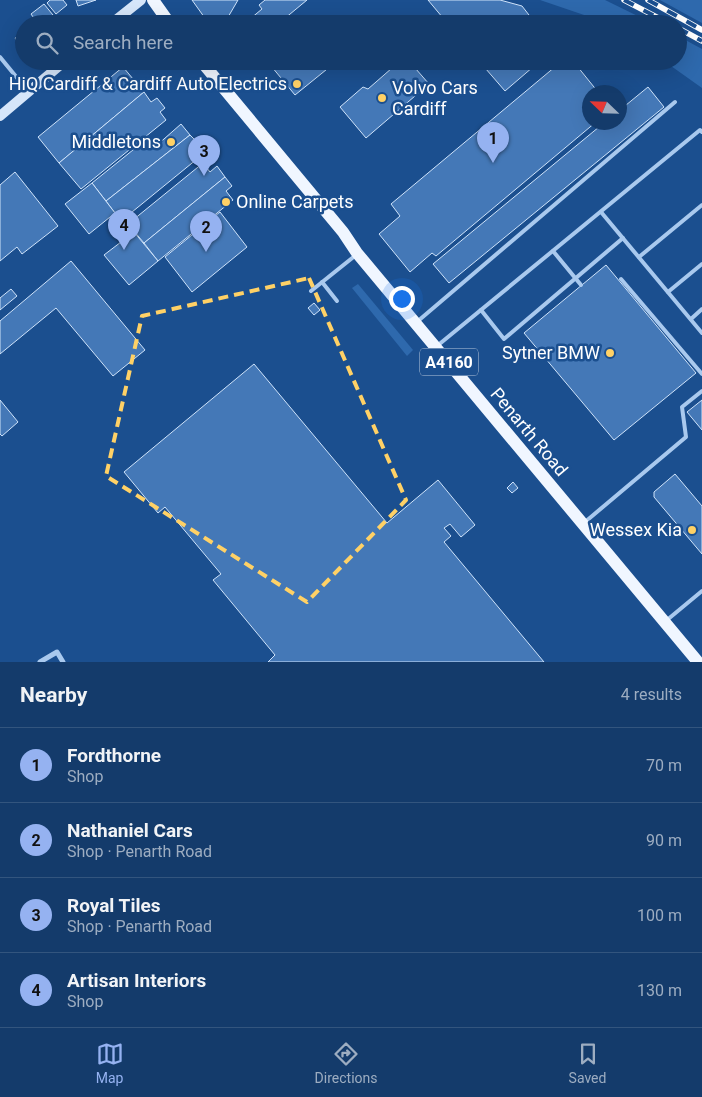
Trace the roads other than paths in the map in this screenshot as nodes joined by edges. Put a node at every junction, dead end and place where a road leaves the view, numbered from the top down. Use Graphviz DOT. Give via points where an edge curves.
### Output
graph roads {
  1 [pos="141,0"];
  2 [pos="153,0"];
  3 [pos="122,15"];
  4 [pos="164,15"];
  5 [pos="0,57"];
  6 [pos="54,70"];
  7 [pos="208,70"];
  8 [pos="28,92"];
  9 [pos="675,102"];
  10 [pos="0,116"];
  11 [pos="702,132"];
  12 [pos="702,205"];
  13 [pos="601,212"];
  14 [pos="623,238"];
  15 [pos="553,251"];
  16 [pos="357,253"];
  17 [pos="639,257"];
  18 [pos="702,264"];
  19 [pos="576,278"];
  20 [pos="621,279"];
  21 [pos="322,282"];
  22 [pos="581,285"];
  23 [pos="311,291"];
  24 [pos="668,292"];
  25 [pos="338,301"];
  26 [pos="481,310"];
  27 [pos="702,310"];
  28 [pos="691,319"];
  29 [pos="416,323"];
  30 [pos="702,332"];
  31 [pos="436,347"];
  32 [pos="702,374"];
  33 [pos="702,391"];
  34 [pos="583,523"];
  35 [pos="702,591"];
  36 [pos="665,622"];
  37 [pos="40,662"];
  38 [pos="63,662"];
  39 [pos="698,662"];
  1 -- 3 [label="street"];
  2 -- 4 [label="main road"];
  5 -- 8 [label="lane"];
  6 -- 8 [label="street"];
  7 -- 16 [label="main road, Penarth Road / A4160"];
  8 -- 10 [label="street"];
  9 -- 29 [label="lane"];
  11 -- 13 [label="lane" via="700,130"];
  12 -- 17 [label="lane"];
  13 -- 14 [label="lane"];
  13 -- 15 [label="lane"];
  14 -- 17 [label="lane"];
  14 -- 19 [label="lane"];
  15 -- 19 [label="lane"];
  15 -- 26 [label="lane"];
  16 -- 21 [label="lane"];
  16 -- 29 [label="main road, Penarth Road / A4160"];
  17 -- 24 [label="lane"];
  18 -- 24 [label="lane"];
  19 -- 22 [label="lane"];
  19 -- 26 [label="lane" via="504,339"];
  20 -- 32 [label="lane"];
  21 -- 23 [label="lane"];
  21 -- 25 [label="lane"];
  24 -- 28 [label="lane"];
  26 -- 31 [label="lane"];
  27 -- 28 [label="lane"];
  28 -- 30 [label="lane"];
  29 -- 31 [label="main road, Penarth Road / A4160"];
  31 -- 34 [label="main road, Penarth Road / A4160"];
  33 -- 34 [label="lane" via="682,407 686,437"];
  34 -- 36 [label="main road, Penarth Road / A4160"];
  35 -- 36 [label="lane"];
  36 -- 39 [label="main road, Penarth Road / A4160"];
  37 -- 38 [label="street" via="57,652"];
}
